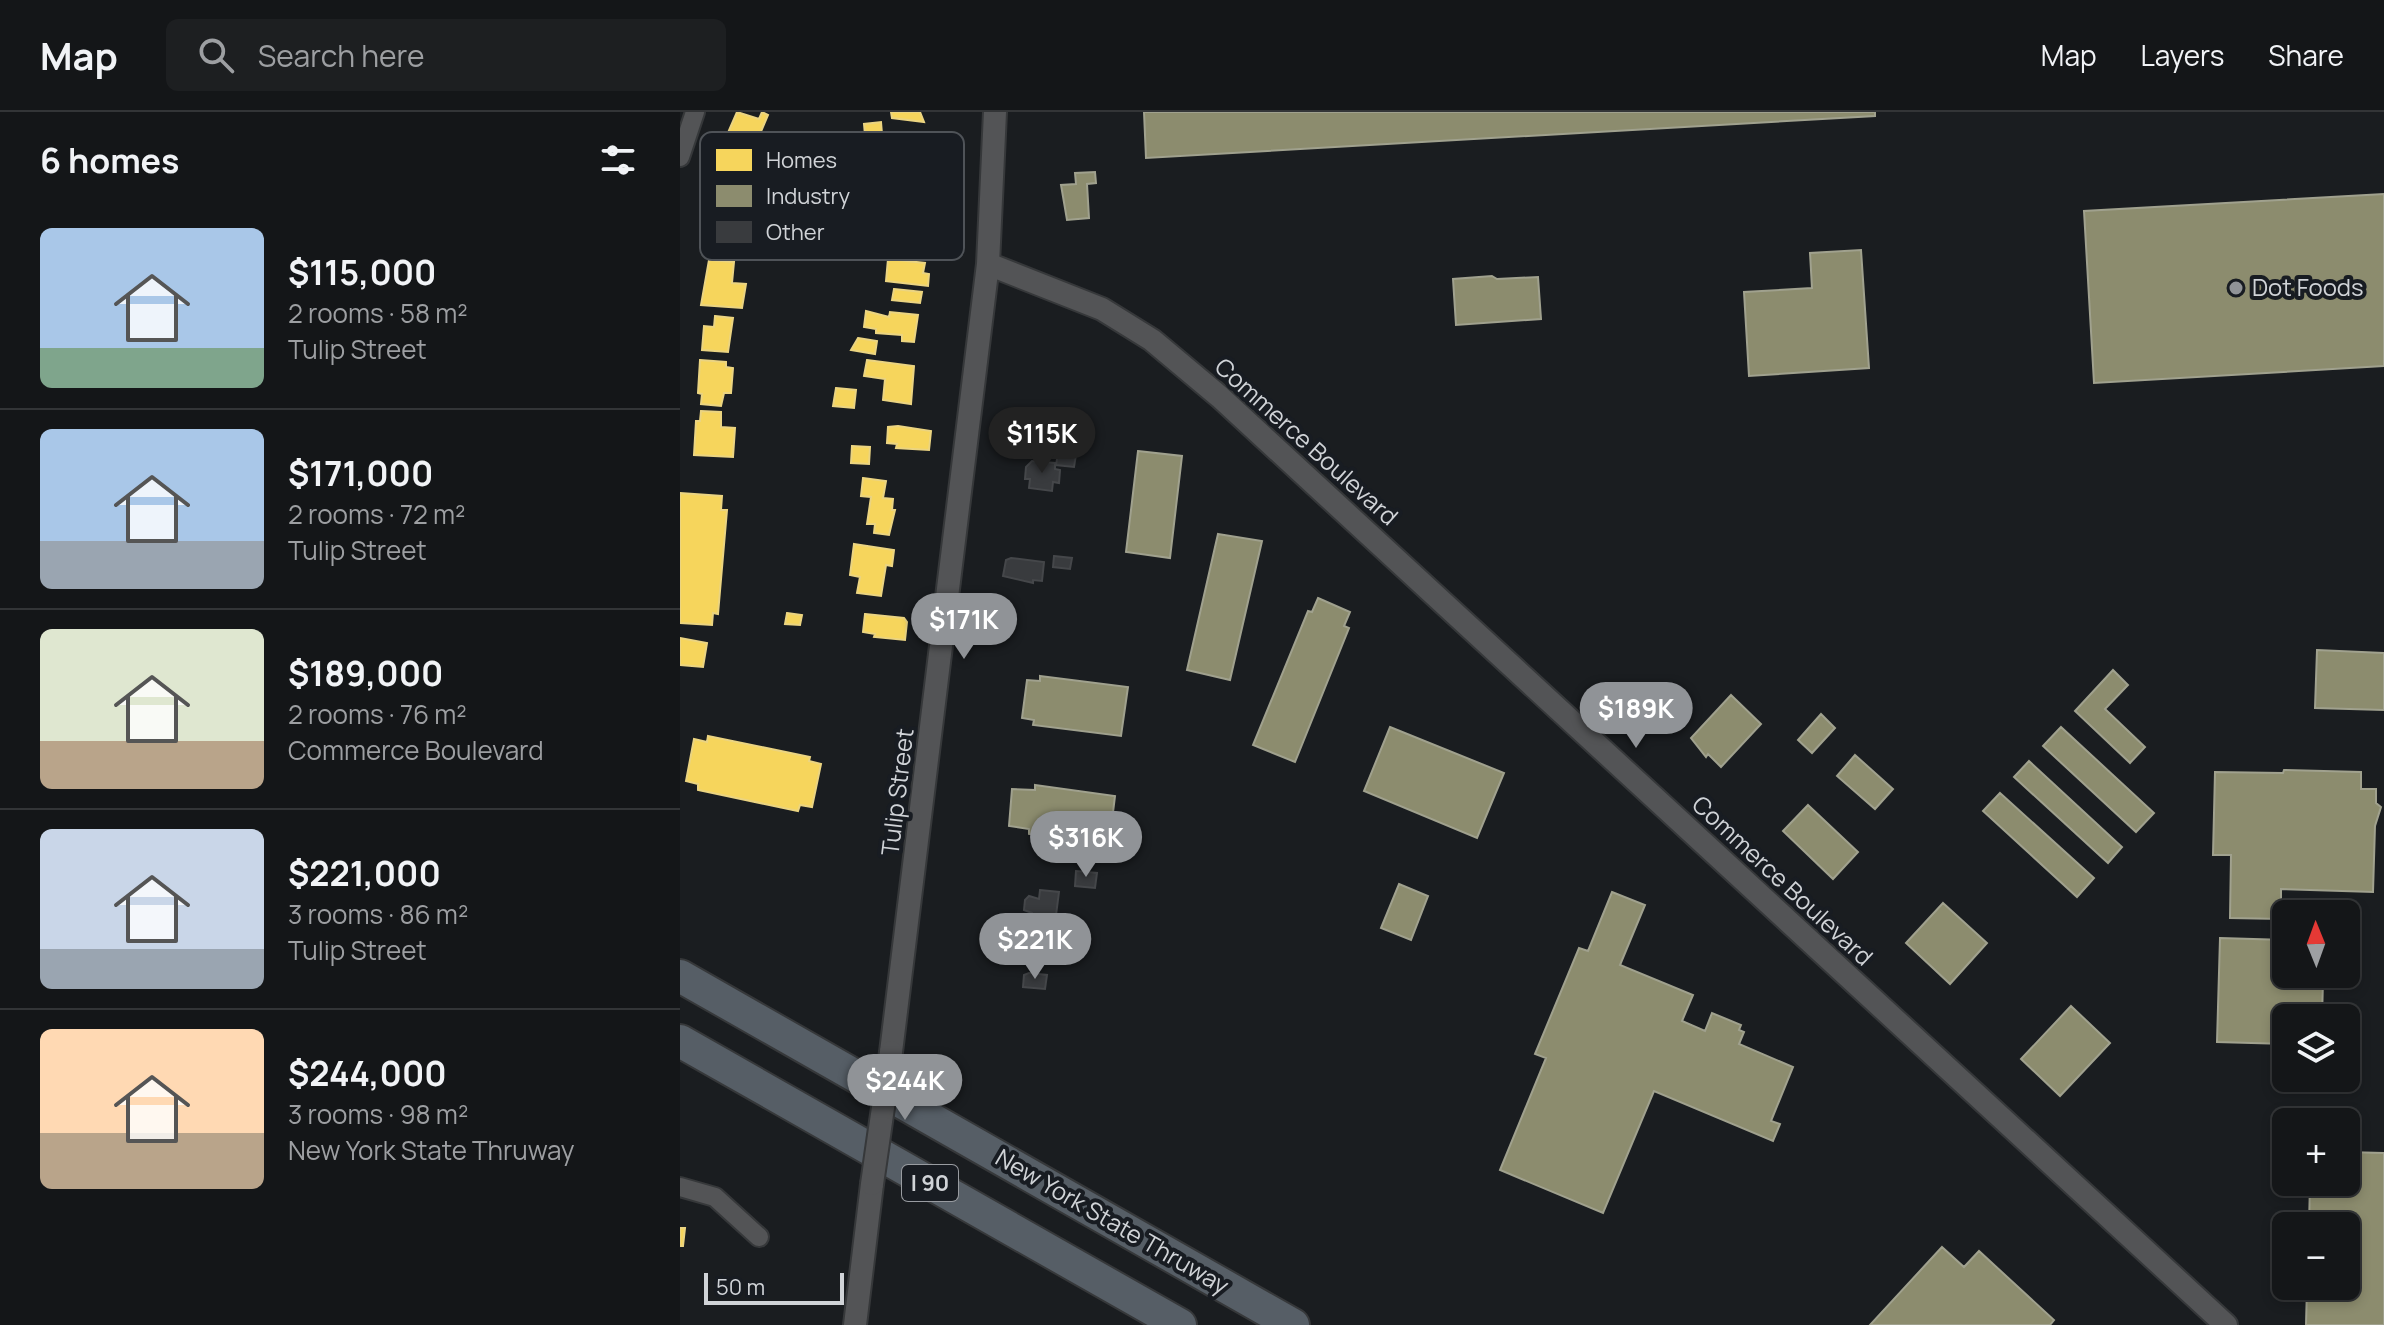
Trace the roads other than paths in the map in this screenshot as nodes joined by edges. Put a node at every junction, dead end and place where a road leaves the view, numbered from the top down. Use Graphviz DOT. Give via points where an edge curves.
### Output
graph roads {
  1 [pos="695,112"];
  2 [pos="995,112"];
  3 [pos="680,157"];
  4 [pos="988,264"];
  5 [pos="680,976"];
  6 [pos="680,1041"];
  7 [pos="680,1187"];
  8 [pos="759,1237"];
  9 [pos="855,1325"];
  10 [pos="1180,1325"];
  11 [pos="1293,1325"];
  12 [pos="2226,1325"];
  1 -- 3 [label="street"];
  2 -- 4 [label="street, Tulip Street"];
  4 -- 9 [label="street, Tulip Street, bridge"];
  4 -- 12 [label="street, Commerce Boulevard" via="1102,309 1152,340 1220,397"];
  5 -- 11 [label="highway, New York State Thruway / I 90"];
  6 -- 10 [label="highway, I 90"];
  7 -- 8 [label="street" via="715,1197"];
}
